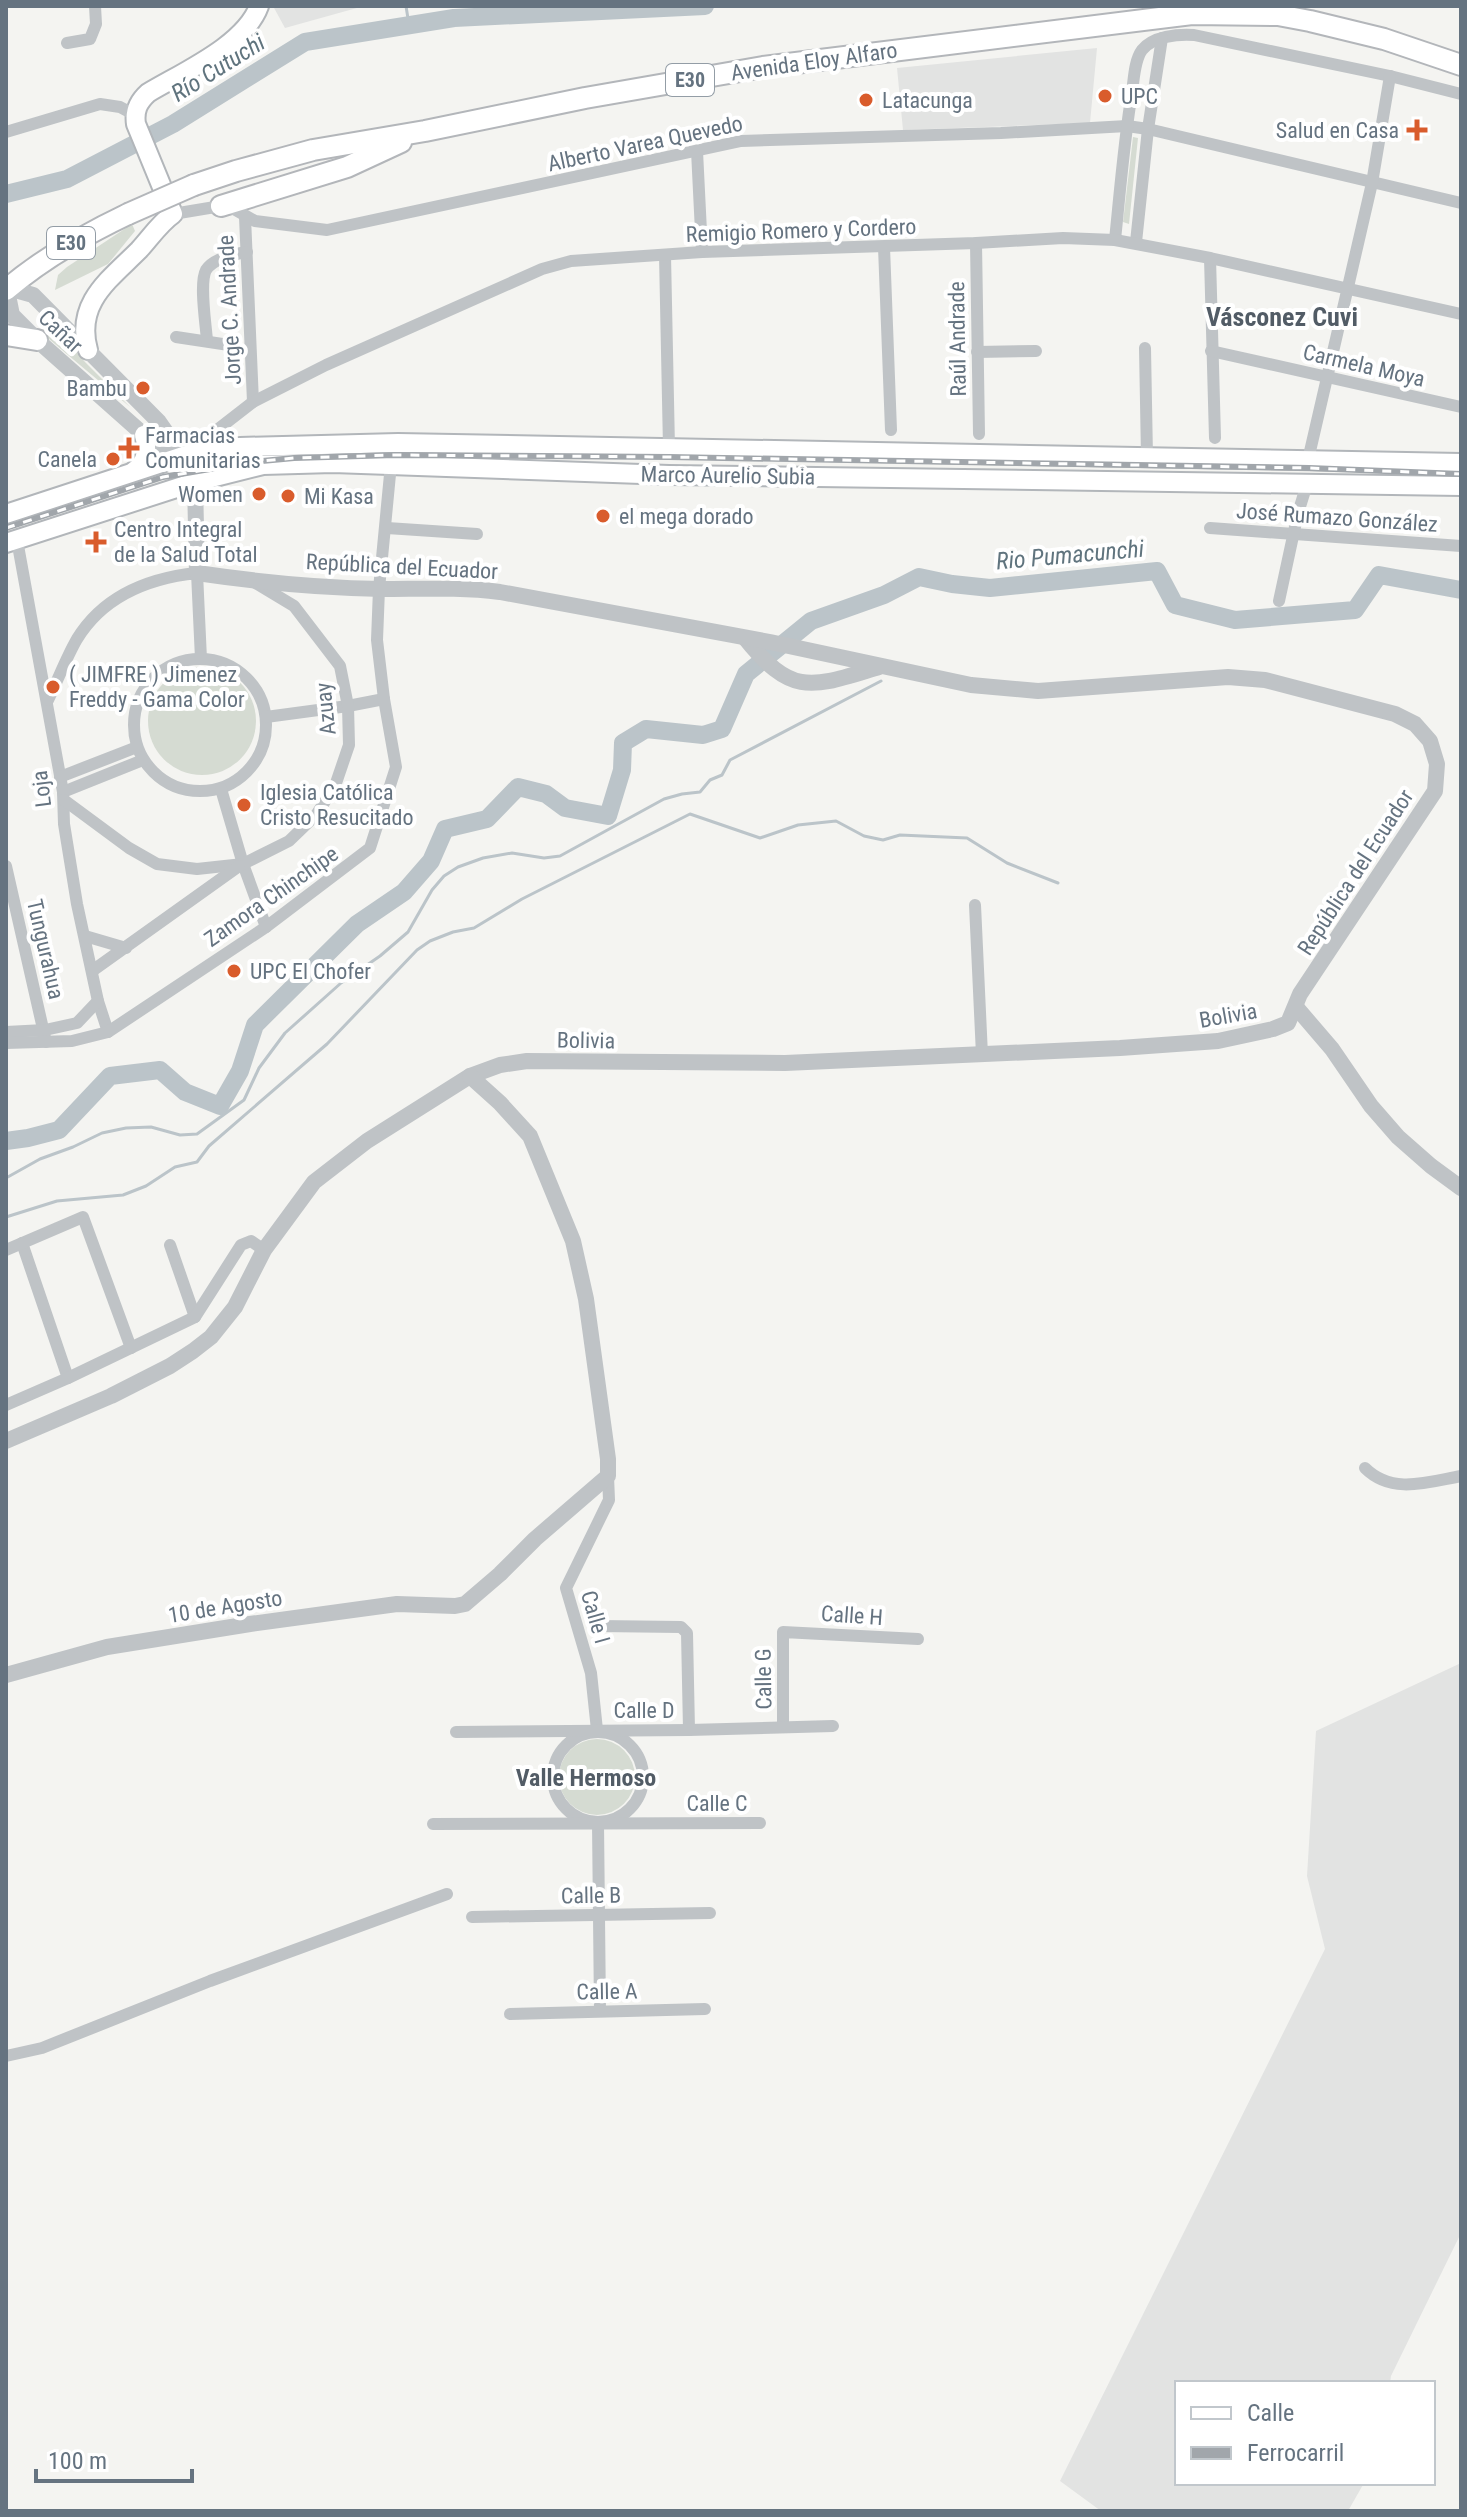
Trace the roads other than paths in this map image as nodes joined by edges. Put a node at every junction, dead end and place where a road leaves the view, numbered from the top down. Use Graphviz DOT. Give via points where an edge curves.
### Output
graph roads {
  1 [pos="95,6"];
  2 [pos="259,6"];
  3 [pos="1162,38"];
  4 [pos="67,43"];
  5 [pos="1461,65"];
  6 [pos="1390,76"];
  7 [pos="1461,94"];
  8 [pos="138,124"];
  9 [pos="1127,126"];
  10 [pos="1148,129"];
  11 [pos="425,131"];
  12 [pos="6,132"];
  13 [pos="697,151"];
  14 [pos="1372,183"];
  15 [pos="1461,203"];
  16 [pos="221,206"];
  17 [pos="173,214"];
  18 [pos="245,217"];
  19 [pos="1115,240"];
  20 [pos="1136,242"];
  21 [pos="976,243"];
  22 [pos="884,247"];
  23 [pos="247,252"];
  24 [pos="702,252"];
  25 [pos="665,255"];
  26 [pos="1210,258"];
  27 [pos="7,288"];
  28 [pos="1349,288"];
  29 [pos="1461,314"];
  30 [pos="6,335"];
  31 [pos="176,337"];
  32 [pos="37,340"];
  33 [pos="207,341"];
  34 [pos="229,345"];
  35 [pos="1145,348"];
  36 [pos="88,350"];
  37 [pos="1036,351"];
  38 [pos="1211,351"];
  39 [pos="977,352"];
  40 [pos="1328,377"];
  41 [pos="253,402"];
  42 [pos="1461,407"];
  43 [pos="891,430"];
  44 [pos="216,432"];
  45 [pos="979,434"];
  46 [pos="144,435"];
  47 [pos="1215,438"];
  48 [pos="669,448"];
  49 [pos="225,449"];
  50 [pos="183,456"];
  51 [pos="1147,457"];
  52 [pos="1308,460"];
  53 [pos="1461,463"];
  54 [pos="391,464"];
  55 [pos="133,472"];
  56 [pos="195,482"];
  57 [pos="1307,484"];
  58 [pos="1461,486"];
  59 [pos="6,514"];
  60 [pos="387,528"];
  61 [pos="1210,528"];
  62 [pos="477,534"];
  63 [pos="1293,535"];
  64 [pos="12,542"];
  65 [pos="1461,546"];
  66 [pos="197,573"];
  67 [pos="252,581"];
  68 [pos="379,589"];
  69 [pos="1279,601"];
  70 [pos="745,638"];
  71 [pos="201,659"];
  72 [pos="883,666"];
  73 [pos="384,699"];
  74 [pos="47,701"];
  75 [pos="348,706"];
  76 [pos="266,717"];
  77 [pos="137,747"];
  78 [pos="143,760"];
  79 [pos="60,777"];
  80 [pos="221,789"];
  81 [pos="63,796"];
  82 [pos="243,864"];
  83 [pos="6,866"];
  84 [pos="975,905"];
  85 [pos="266,927"];
  86 [pos="85,936"];
  87 [pos="126,948"];
  88 [pos="92,971"];
  89 [pos="98,1001"];
  90 [pos="1296,1007"];
  91 [pos="6,1032"];
  92 [pos="108,1032"];
  93 [pos="46,1036"];
  94 [pos="6,1043"];
  95 [pos="982,1055"];
  96 [pos="470,1076"];
  97 [pos="1461,1188"];
  98 [pos="22,1243"];
  99 [pos="170,1245"];
  100 [pos="6,1250"];
  101 [pos="264,1250"];
  102 [pos="195,1317"];
  103 [pos="131,1348"];
  104 [pos="68,1378"];
  105 [pos="6,1405"];
  106 [pos="6,1441"];
  107 [pos="1365,1468"];
  108 [pos="608,1476"];
  109 [pos="1461,1476"];
  110 [pos="598,1626"];
  111 [pos="783,1632"];
  112 [pos="918,1639"];
  113 [pos="6,1675"];
  114 [pos="783,1726"];
  115 [pos="833,1726"];
  116 [pos="597,1730"];
  117 [pos="689,1730"];
  118 [pos="456,1732"];
  119 [pos="598,1823"];
  120 [pos="760,1823"];
  121 [pos="433,1824"];
  122 [pos="447,1894"];
  123 [pos="710,1913"];
  124 [pos="599,1915"];
  125 [pos="472,1917"];
  126 [pos="705,2009"];
  127 [pos="600,2011"];
  128 [pos="510,2014"];
  129 [pos="6,2056"];
  1 -- 4 [label="street" via="90,39"];
  2 -- 8 [label="main road" via="241,35 148,93 140,101"];
  3 -- 6 [label="street" via="1194,35"];
  3 -- 9 [label="street" via="1143,49 1138,61"];
  3 -- 10 [label="street"];
  5 -- 11 [label="main road, Avenida Eloy Alfaro / E30" via="1310,21 1278,15 1192,14 763,67"];
  6 -- 7 [label="street"];
  6 -- 14 [label="street"];
  8 -- 12 [label="street" via="120,107 100,104"];
  8 -- 17 [label="main road"];
  9 -- 10 [label="street, Alberto Varea Quevedo"];
  9 -- 13 [label="street, Alberto Varea Quevedo" via="741,141"];
  9 -- 19 [label="street"];
  10 -- 14 [label="street, Alberto Varea Quevedo"];
  10 -- 20 [label="street"];
  11 -- 16 [label="main road" via="347,167"];
  11 -- 27 [label="main road, Avenida Eloy Alfaro / E30, bridge" via="313,150 194,185 64,247"];
  13 -- 18 [label="street, Alberto Varea Quevedo" via="327,230"];
  13 -- 24 [label="street"];
  14 -- 15 [label="street, Alberto Varea Quevedo"];
  14 -- 28 [label="street"];
  16 -- 17 [label="street"];
  16 -- 18 [label="street, Alberto Varea Quevedo"];
  17 -- 36 [label="main road" via="92,301 84,323"];
  18 -- 23 [label="street, Jorge C. Andrade"];
  19 -- 20 [label="street, Remigio Romero y Cordero"];
  19 -- 21 [label="street, Remigio Romero y Cordero"];
  20 -- 26 [label="street, Remigio Romero y Cordero"];
  21 -- 22 [label="street, Remigio Romero y Cordero"];
  21 -- 39 [label="street, Raúl Andrade"];
  22 -- 24 [label="street, Remigio Romero y Cordero"];
  22 -- 43 [label="street"];
  23 -- 33 [label="street" via="212,263 205,271"];
  23 -- 41 [label="street, Jorge C. Andrade"];
  24 -- 25 [label="street, Remigio Romero y Cordero"];
  25 -- 41 [label="street, Remigio Romero y Cordero" via="571,261 542,269"];
  25 -- 48 [label="street"];
  26 -- 28 [label="street, Remigio Romero y Cordero"];
  26 -- 38 [label="street"];
  27 -- 32 [label="street, Cañar" via="12,315"];
  27 -- 36 [label="street, Cañar" via="33,295"];
  28 -- 29 [label="street, Remigio Romero y Cordero"];
  28 -- 40 [label="street"];
  30 -- 32 [label="main road"];
  31 -- 33 [label="street"];
  32 -- 46 [label="street, Cañar"];
  33 -- 34 [label="street"];
  35 -- 51 [label="street"];
  36 -- 50 [label="street, Cañar" via="159,422"];
  37 -- 39 [label="street"];
  38 -- 40 [label="street, Carmela Moya"];
  38 -- 47 [label="street"];
  39 -- 45 [label="street, Raúl Andrade"];
  40 -- 42 [label="street, Carmela Moya"];
  40 -- 52 [label="street"];
  41 -- 44 [label="street, Remigio Romero y Cordero"];
  44 -- 49 [label="main road"];
  44 -- 50 [label="street, Remigio Romero y Cordero"];
  46 -- 50 [label="street, Cañar"];
  46 -- 55 [label="main road" via="146,454"];
  48 -- 49 [label="main road, Marco Aurelio Subia" via="398,443"];
  48 -- 51 [label="main road, Marco Aurelio Subia"];
  49 -- 50 [label="main road, Marco Aurelio Subia"];
  50 -- 55 [label="main road, Marco Aurelio Subia"];
  50 -- 56 [label="street, Cañar"];
  51 -- 52 [label="main road, Marco Aurelio Subia"];
  52 -- 53 [label="main road, Marco Aurelio Subia"];
  54 -- 56 [label="main road, Marco Aurelio Subia" via="263,465"];
  54 -- 57 [label="main road, Marco Aurelio Subia" via="669,475"];
  54 -- 60 [label="street, Zamora Chinchipe"];
  55 -- 59 [label="main road, Marco Aurelio Subia"];
  56 -- 64 [label="main road, Marco Aurelio Subia"];
  56 -- 66 [label="street, Cañar"];
  57 -- 58 [label="main road, Marco Aurelio Subia"];
  57 -- 63 [label="street"];
  60 -- 62 [label="street"];
  60 -- 68 [label="street, Zamora Chinchipe"];
  61 -- 63 [label="street, José Rumazo González"];
  63 -- 65 [label="street, José Rumazo González"];
  63 -- 69 [label="street"];
  64 -- 74 [label="street, Loja"];
  66 -- 67 [label="street, República del Ecuador"];
  66 -- 71 [label="street, Cañar"];
  66 -- 74 [label="street" via="164,576 105,606 78,637"];
  67 -- 68 [label="street, República del Ecuador"];
  67 -- 75 [label="street, Azuay" via="294,606 318,636 340,666"];
  68 -- 70 [label="street, República del Ecuador" via="500,592"];
  68 -- 73 [label="street, Zamora Chinchipe" via="377,640"];
  70 -- 72 [label="street, República del Ecuador"];
  70 -- 72 [label="street, República del Ecuador" via="781,676 796,682 837,679"];
  71 -- 76 [label="street" via="224,663 244,676 259,694"];
  71 -- 77 [label="street" via="170,666 147,686 135,716"];
  72 -- 90 [label="street, República del Ecuador" via="971,685 1038,691 1228,677 1265,680 1415,724 1430,741 1437,764 1435,791"];
  73 -- 75 [label="street"];
  73 -- 85 [label="street, Zamora Chinchipe" via="397,765 370,848"];
  74 -- 79 [label="street, Loja"];
  75 -- 76 [label="street"];
  75 -- 82 [label="street, Azuay" via="349,745 335,786 316,815 289,841"];
  76 -- 80 [label="street" via="265,740 256,761"];
  77 -- 78 [label="street"];
  77 -- 79 [label="street"];
  78 -- 80 [label="street" via="173,786 197,792"];
  78 -- 81 [label="street"];
  79 -- 81 [label="street, Loja"];
  80 -- 82 [label="street"];
  81 -- 82 [label="street, Azuay" via="157,864 197,869"];
  81 -- 86 [label="street, Loja"];
  82 -- 85 [label="street"];
  82 -- 87 [label="street"];
  83 -- 93 [label="street, Tungurahua"];
  84 -- 95 [label="street"];
  85 -- 92 [label="street, Zamora Chinchipe"];
  86 -- 87 [label="street"];
  86 -- 88 [label="street, Loja"];
  87 -- 88 [label="street"];
  88 -- 89 [label="street, Loja"];
  89 -- 92 [label="street, Loja"];
  89 -- 93 [label="street" via="77,1023"];
  90 -- 95 [label="street, Bolivia" via="1288,1023 1218,1041"];
  90 -- 97 [label="street" via="1398,1137"];
  91 -- 93 [label="street"];
  92 -- 93 [label="street" via="72,1041"];
  93 -- 94 [label="street"];
  95 -- 96 [label="street, Bolivia" via="785,1063 527,1061"];
  96 -- 101 [label="street, Bolivia" via="367,1141 314,1182"];
  96 -- 108 [label="street" via="530,1136 573,1241 586,1299"];
  98 -- 100 [label="street"];
  98 -- 103 [label="street" via="83,1217"];
  98 -- 104 [label="street"];
  99 -- 102 [label="street"];
  101 -- 102 [label="street" via="251,1241 241,1245"];
  101 -- 106 [label="street, Bolivia" via="235,1307 193,1351 111,1396"];
  102 -- 103 [label="street"];
  103 -- 104 [label="street"];
  104 -- 105 [label="street"];
  107 -- 109 [label="street" via="1395,1485"];
  108 -- 113 [label="street, 10 de Agosto" via="473,1599 455,1606 397,1604 250,1624 107,1647"];
  108 -- 116 [label="street, Calle I" via="609,1500 566,1588 591,1673"];
  110 -- 117 [label="street" via="685,1629"];
  111 -- 112 [label="street, Calle H"];
  111 -- 114 [label="street, Calle G"];
  114 -- 115 [label="street, Calle D"];
  114 -- 117 [label="street, Calle D"];
  116 -- 117 [label="street, Calle D"];
  116 -- 118 [label="street, Calle D"];
  116 -- 119 [label="street" via="563,1748 553,1771 564,1807"];
  116 -- 119 [label="street" via="632,1746 643,1769 633,1806"];
  119 -- 120 [label="street, Calle C"];
  119 -- 121 [label="street, Calle C"];
  119 -- 124 [label="street"];
  122 -- 129 [label="street" via="42,2048"];
  123 -- 124 [label="street, Calle B"];
  124 -- 125 [label="street, Calle B"];
  124 -- 127 [label="street"];
  126 -- 127 [label="street, Calle A"];
  127 -- 128 [label="street, Calle A"];
}
